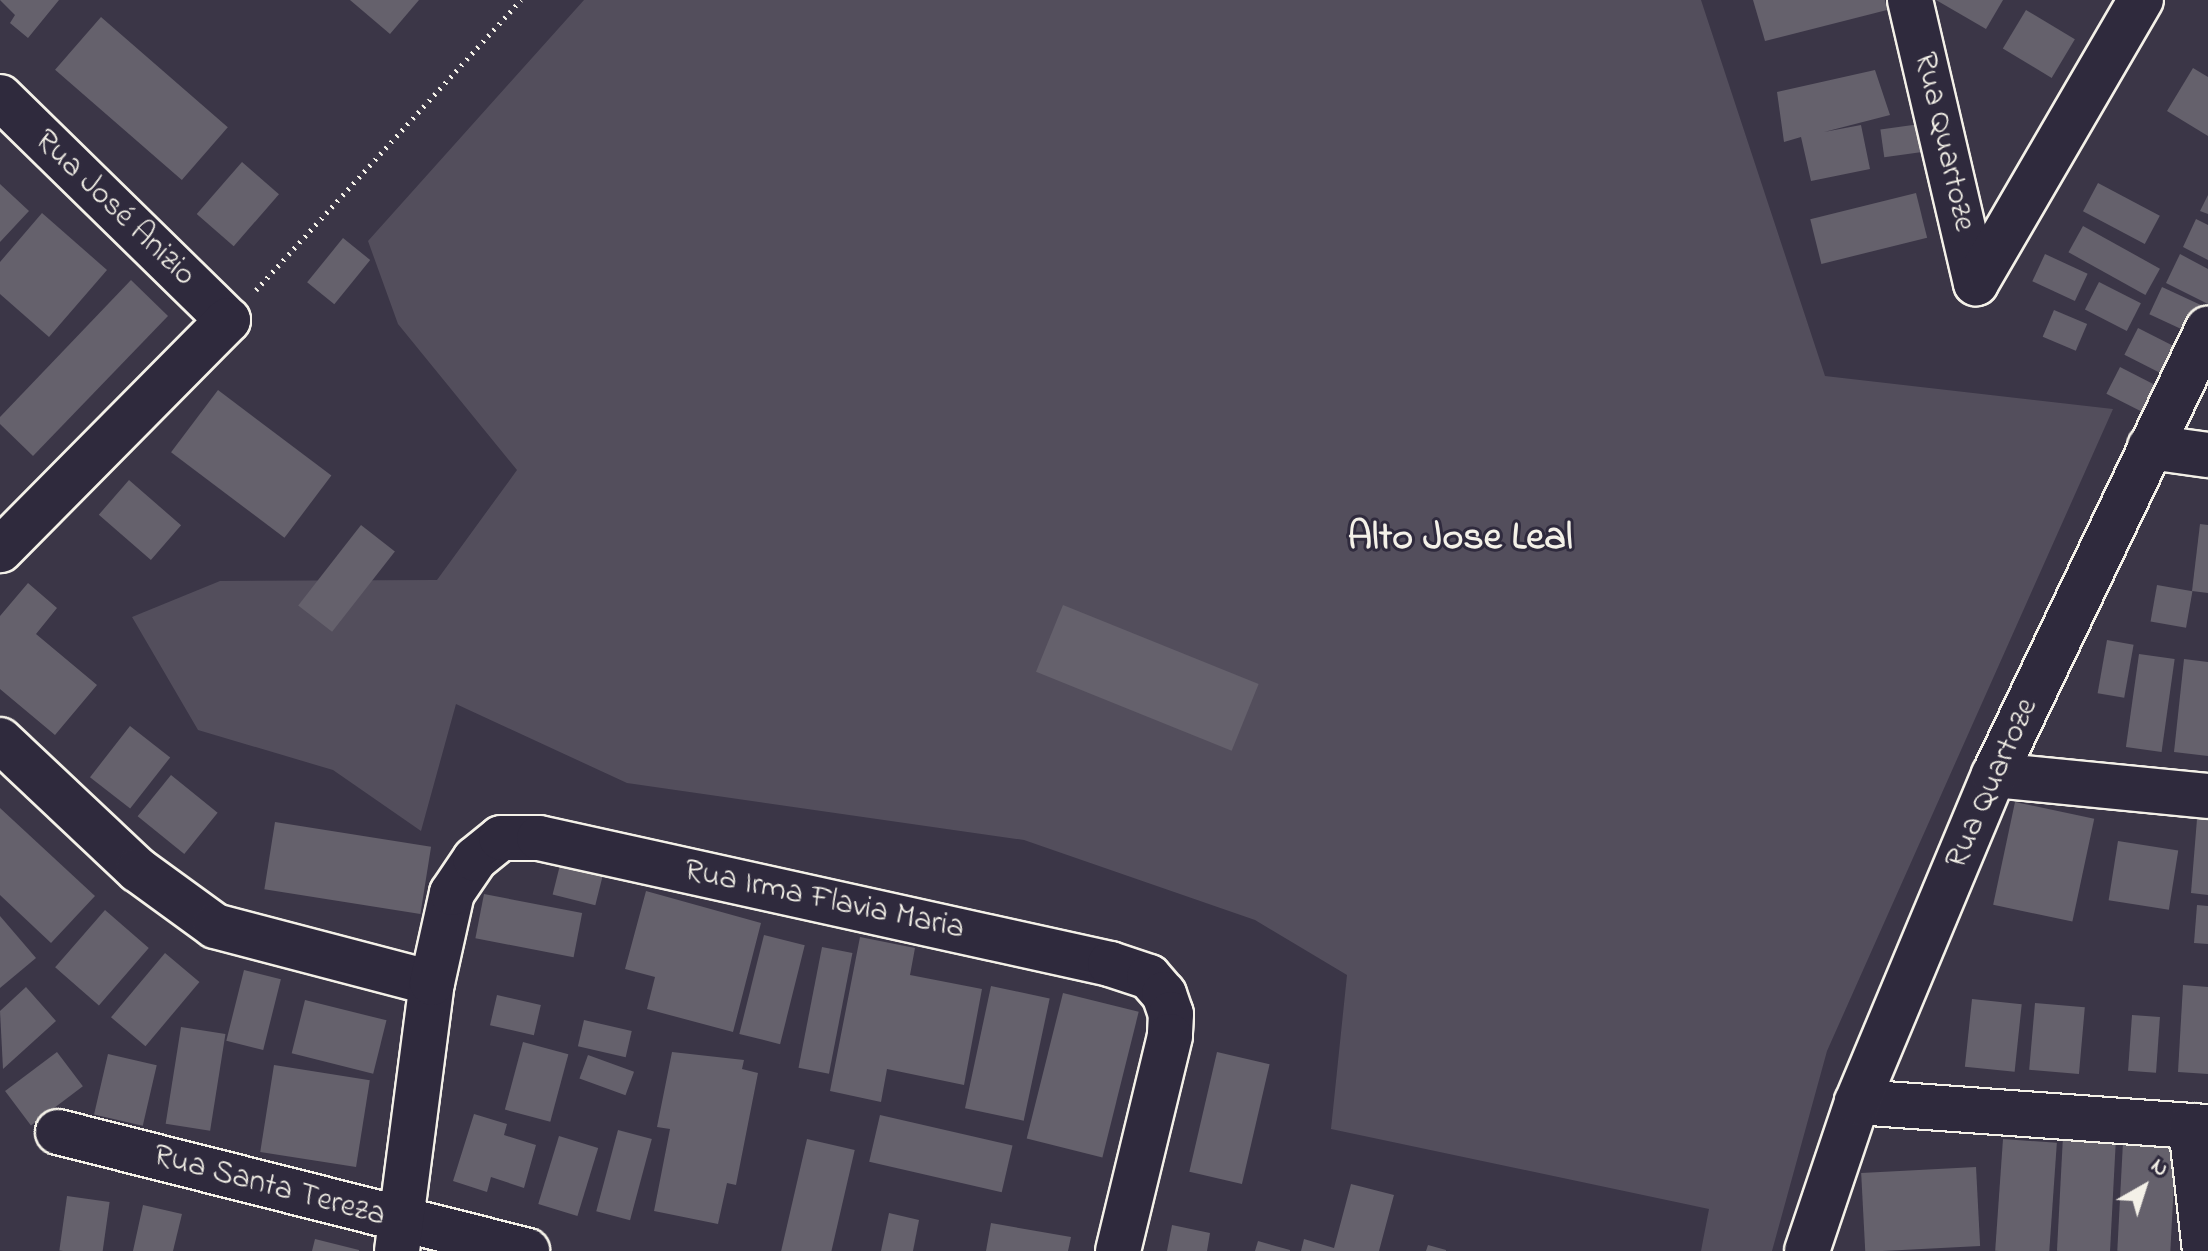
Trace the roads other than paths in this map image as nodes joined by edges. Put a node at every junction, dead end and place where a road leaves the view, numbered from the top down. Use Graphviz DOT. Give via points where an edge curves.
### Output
graph roads {
  1 [pos="1910,0"];
  2 [pos="2141,0"];
  3 [pos="0,97"];
  4 [pos="2208,329"];
  5 [pos="2150,447"];
  6 [pos="2208,455"];
  7 [pos="0,550"];
  8 [pos="0,740"];
  9 [pos="1994,775"];
  10 [pos="2208,796"];
  11 [pos="432,983"];
  12 [pos="1857,1102"];
  13 [pos="2200,1126"];
  14 [pos="58,1132"];
  15 [pos="400,1237"];
  16 [pos="527,1251"];
  17 [pos="1118,1251"];
  18 [pos="1807,1251"];
  19 [pos="2205,1251"];
  1 -- 2 [label="street, Rua Quartoze" via="1976,283"];
  3 -- 7 [label="street, Rua José Anizio" via="228,320"];
  4 -- 5 [label="street, Rua Quartoze"];
  5 -- 6 [label="street"];
  5 -- 9 [label="street, Rua Quartoze"];
  8 -- 11 [label="street" via="138,870 215,926"];
  9 -- 10 [label="street"];
  9 -- 12 [label="street, Rua Quartoze"];
  11 -- 15 [label="street, Rua Irma Flavia Maria"];
  11 -- 17 [label="street, Rua Irma Flavia Maria" via="452,893 475,859 501,838 539,838 1110,964 1149,977 1164,994 1171,1014"];
  12 -- 13 [label="street"];
  12 -- 18 [label="street, Rua Quartoze"];
  13 -- 19 [label="street"];
  14 -- 15 [label="street, Rua Santa Tereza"];
  15 -- 16 [label="street, Rua Santa Tereza"];
}
